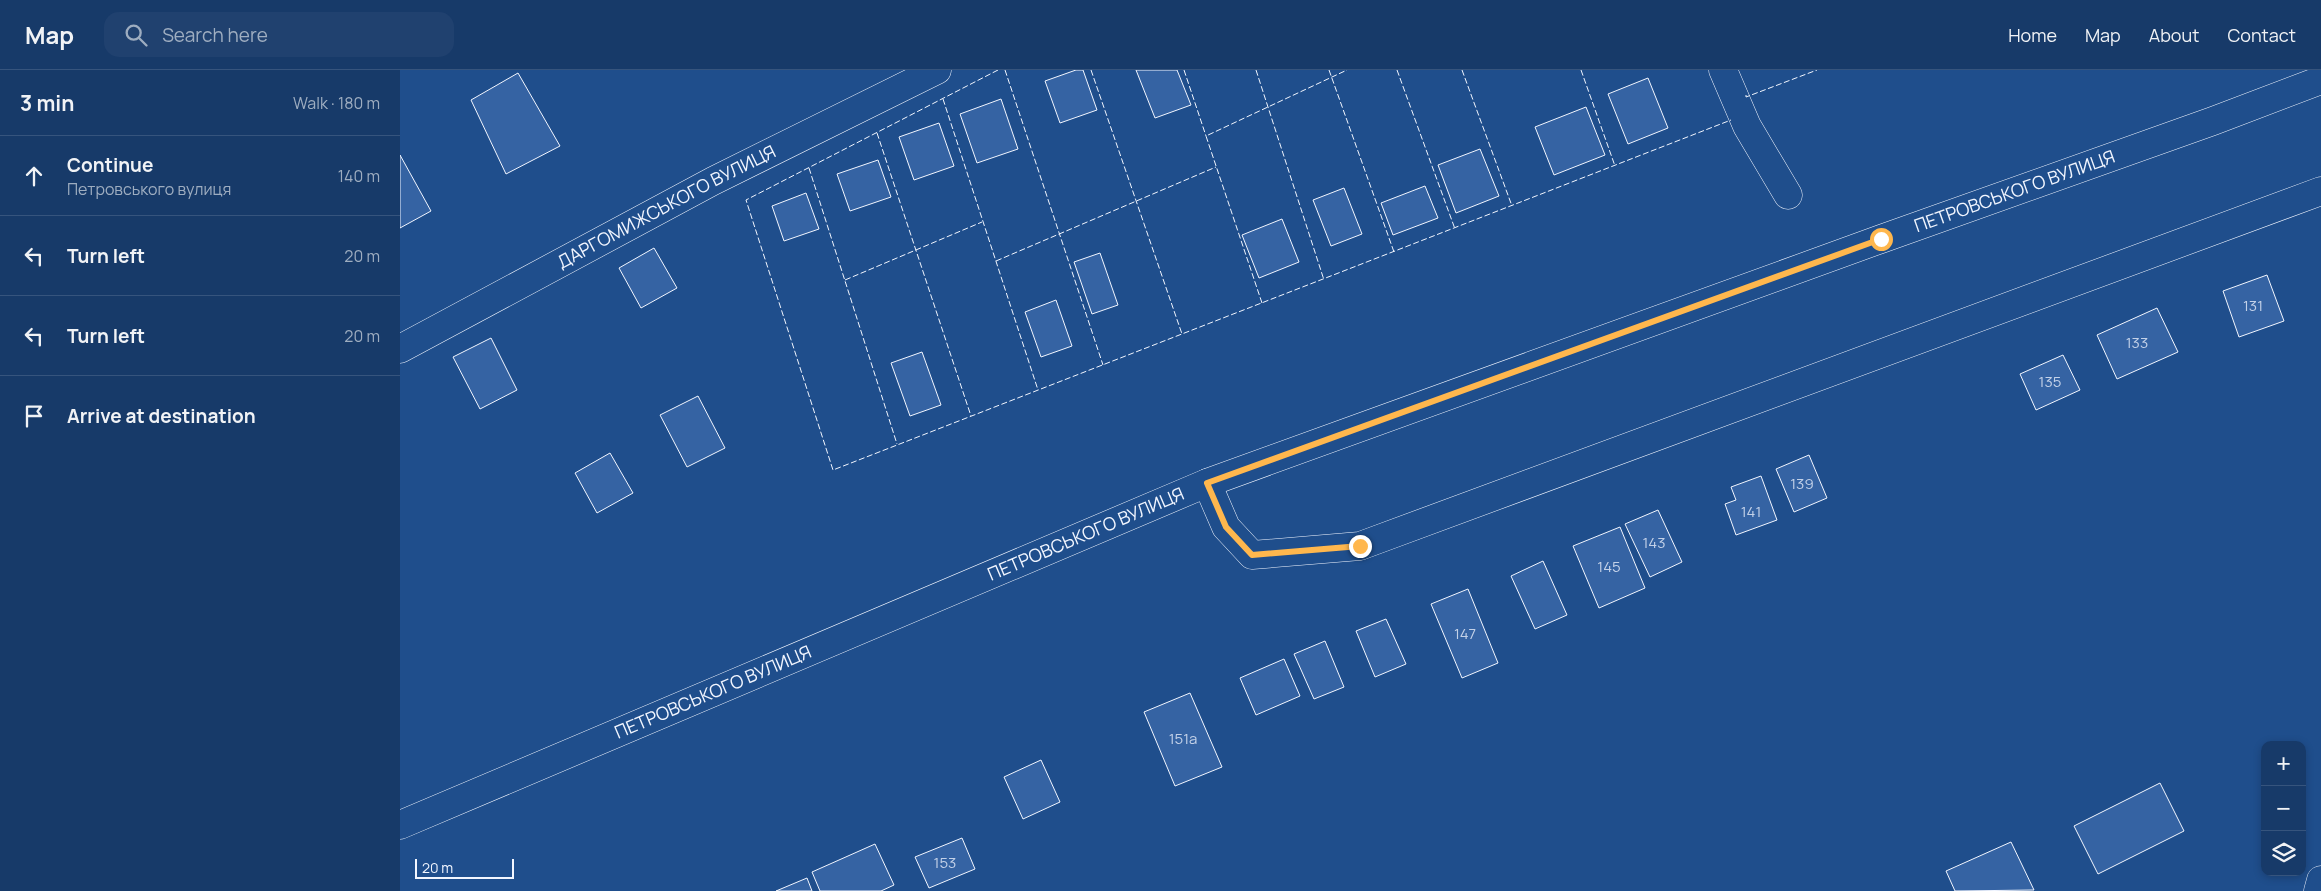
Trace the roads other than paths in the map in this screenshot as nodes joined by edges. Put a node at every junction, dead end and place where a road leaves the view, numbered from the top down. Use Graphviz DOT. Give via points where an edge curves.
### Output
graph roads {
  1 [pos="937,70"];
  2 [pos="1723,70"];
  3 [pos="2321,80"];
  4 [pos="2321,191"];
  5 [pos="1788,195"];
  6 [pos="400,349"];
  7 [pos="1207,483"];
  8 [pos="400,825"];
  9 [pos="2321,880"];
  10 [pos="2318,891"];
  1 -- 6 [label="main road, ДАРГОМИЖСЬКОГО ВУЛИЦЯ" via="713,181"];
  2 -- 5 [label="main road" via="1746,126"];
  3 -- 7 [label="main road, ПЕТРОВСЬКОГО ВУЛИЦЯ"];
  4 -- 7 [label="main road" via="1360,546 1252,555 1226,527"];
  7 -- 8 [label="main road, ПЕТРОВСЬКОГО ВУЛИЦЯ"];
  9 -- 10 [label="main road"];
}
